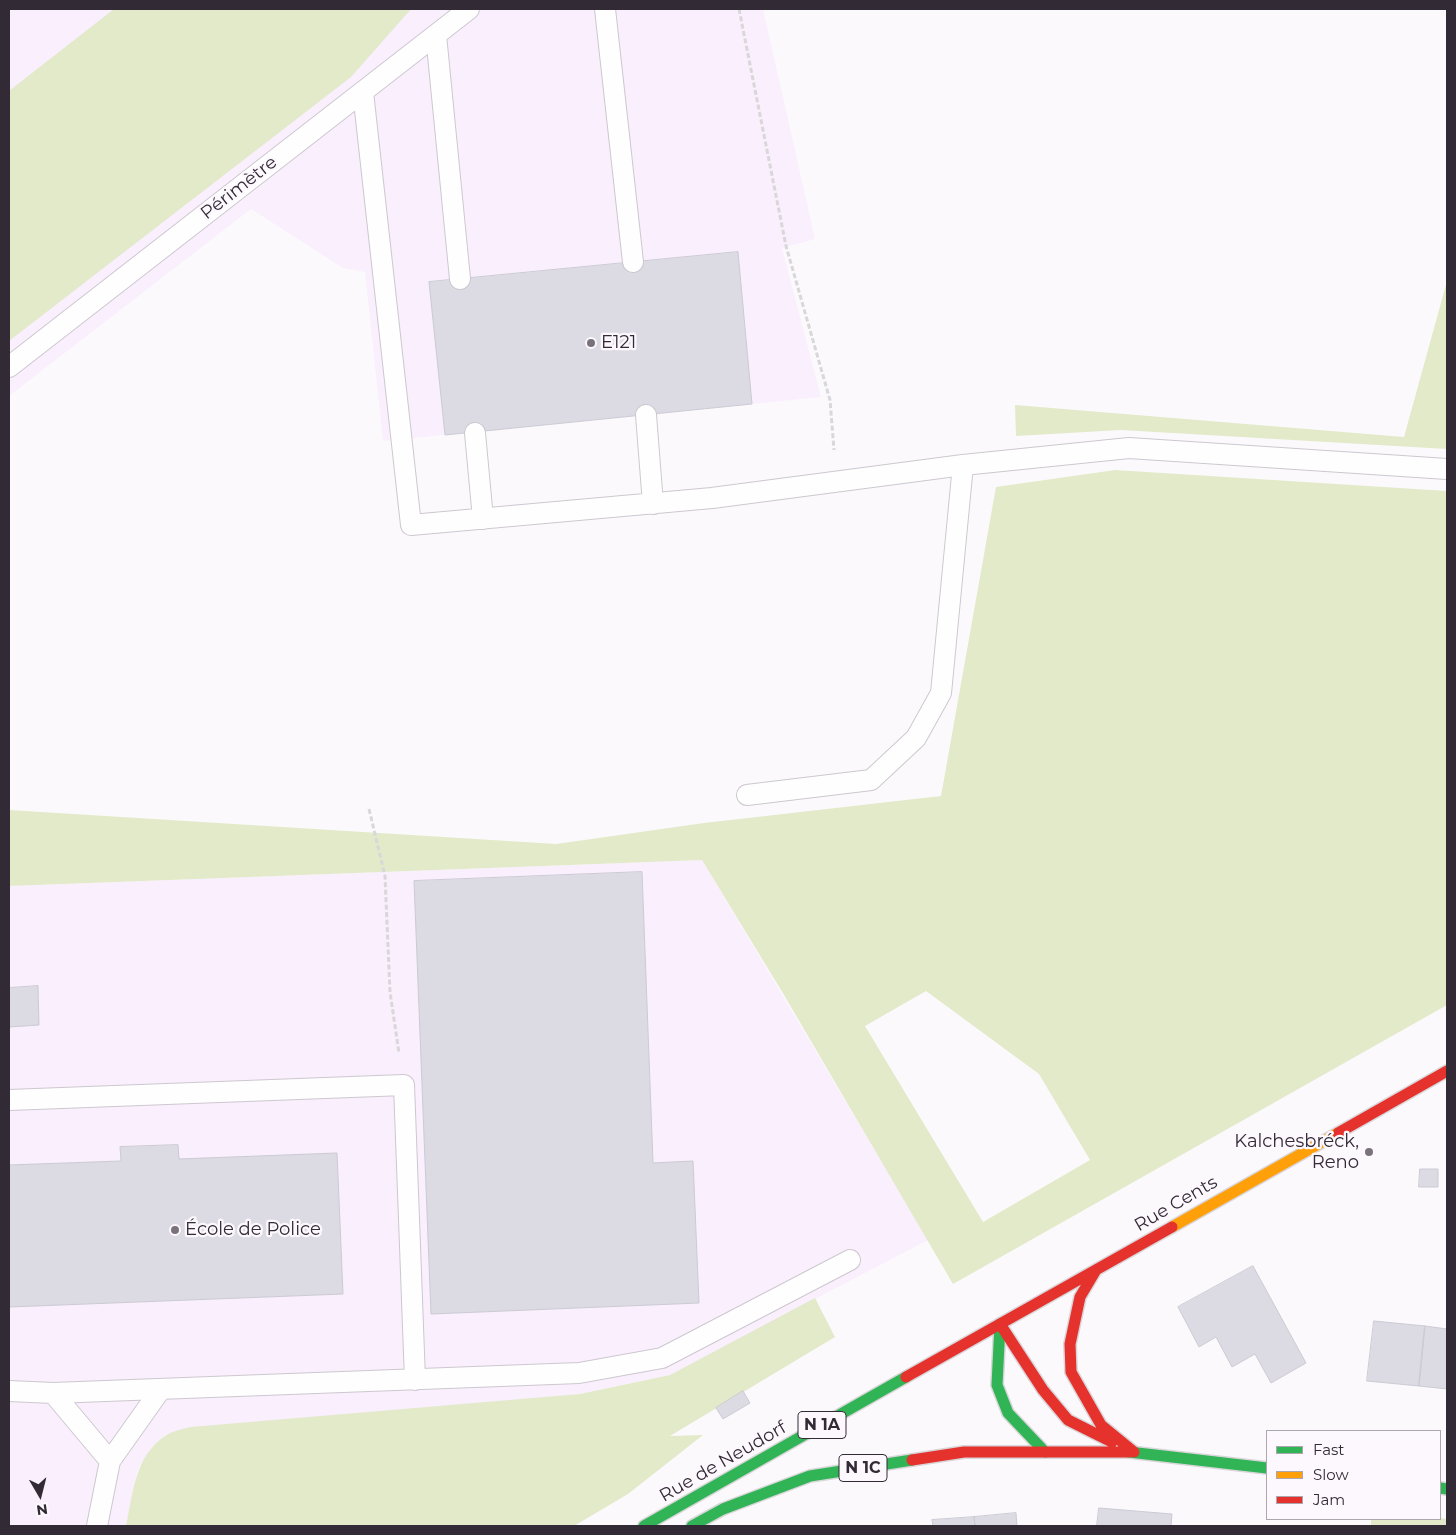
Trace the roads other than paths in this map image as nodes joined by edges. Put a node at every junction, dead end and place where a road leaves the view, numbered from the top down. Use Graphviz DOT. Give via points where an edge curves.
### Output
graph roads {
  1 [pos="469,9"];
  2 [pos="605,9"];
  3 [pos="436,35"];
  4 [pos="363,92"];
  5 [pos="633,262"];
  6 [pos="460,279"];
  7 [pos="9,367"];
  8 [pos="646,415"];
  9 [pos="475,433"];
  10 [pos="962,465"];
  11 [pos="1447,470"];
  12 [pos="653,504"];
  13 [pos="483,519"];
  14 [pos="747,795"];
  15 [pos="1447,1070"];
  16 [pos="9,1100"];
  17 [pos="850,1260"];
  18 [pos="1096,1270"];
  19 [pos="1000,1324"];
  20 [pos="415,1380"];
  21 [pos="161,1389"];
  22 [pos="9,1390"];
  23 [pos="53,1393"];
  24 [pos="1045,1452"];
  25 [pos="1134,1452"];
  26 [pos="110,1461"];
  27 [pos="1266,1468"];
  28 [pos="97,1526"];
  29 [pos="644,1526"];
  30 [pos="692,1526"];
  1 -- 3 [label="lane, Périmètre"];
  2 -- 5 [label="lane"];
  3 -- 4 [label="lane, Périmètre"];
  3 -- 6 [label="lane"];
  4 -- 7 [label="lane, Périmètre"];
  4 -- 13 [label="lane" via="411,525"];
  8 -- 12 [label="lane"];
  9 -- 13 [label="lane"];
  10 -- 11 [label="lane" via="1129,448"];
  10 -- 12 [label="lane"];
  10 -- 14 [label="lane" via="941,693 916,738 870,780"];
  12 -- 13 [label="lane"];
  15 -- 18 [label="main road, Rue Cents / N 1A"];
  16 -- 20 [label="lane" via="404,1085"];
  17 -- 20 [label="lane" via="662,1358 580,1373"];
  18 -- 19 [label="main road, Rue Cents / N 1A"];
  18 -- 25 [label="main road" via="1080,1297 1070,1344 1071,1372 1101,1425"];
  19 -- 24 [label="main road" via="997,1385 1008,1413"];
  19 -- 25 [label="main road, N 1C" via="1043,1390 1068,1420"];
  19 -- 29 [label="main road, Rue de Neudorf / N 1A"];
  20 -- 21 [label="lane"];
  21 -- 23 [label="lane"];
  21 -- 26 [label="lane"];
  22 -- 23 [label="lane"];
  23 -- 26 [label="lane"];
  24 -- 25 [label="main road, N 1C"];
  24 -- 30 [label="main road, N 1C" via="964,1452 810,1476 723,1509"];
  25 -- 27 [label="main road, N 1C"];
  26 -- 28 [label="lane"];
}
